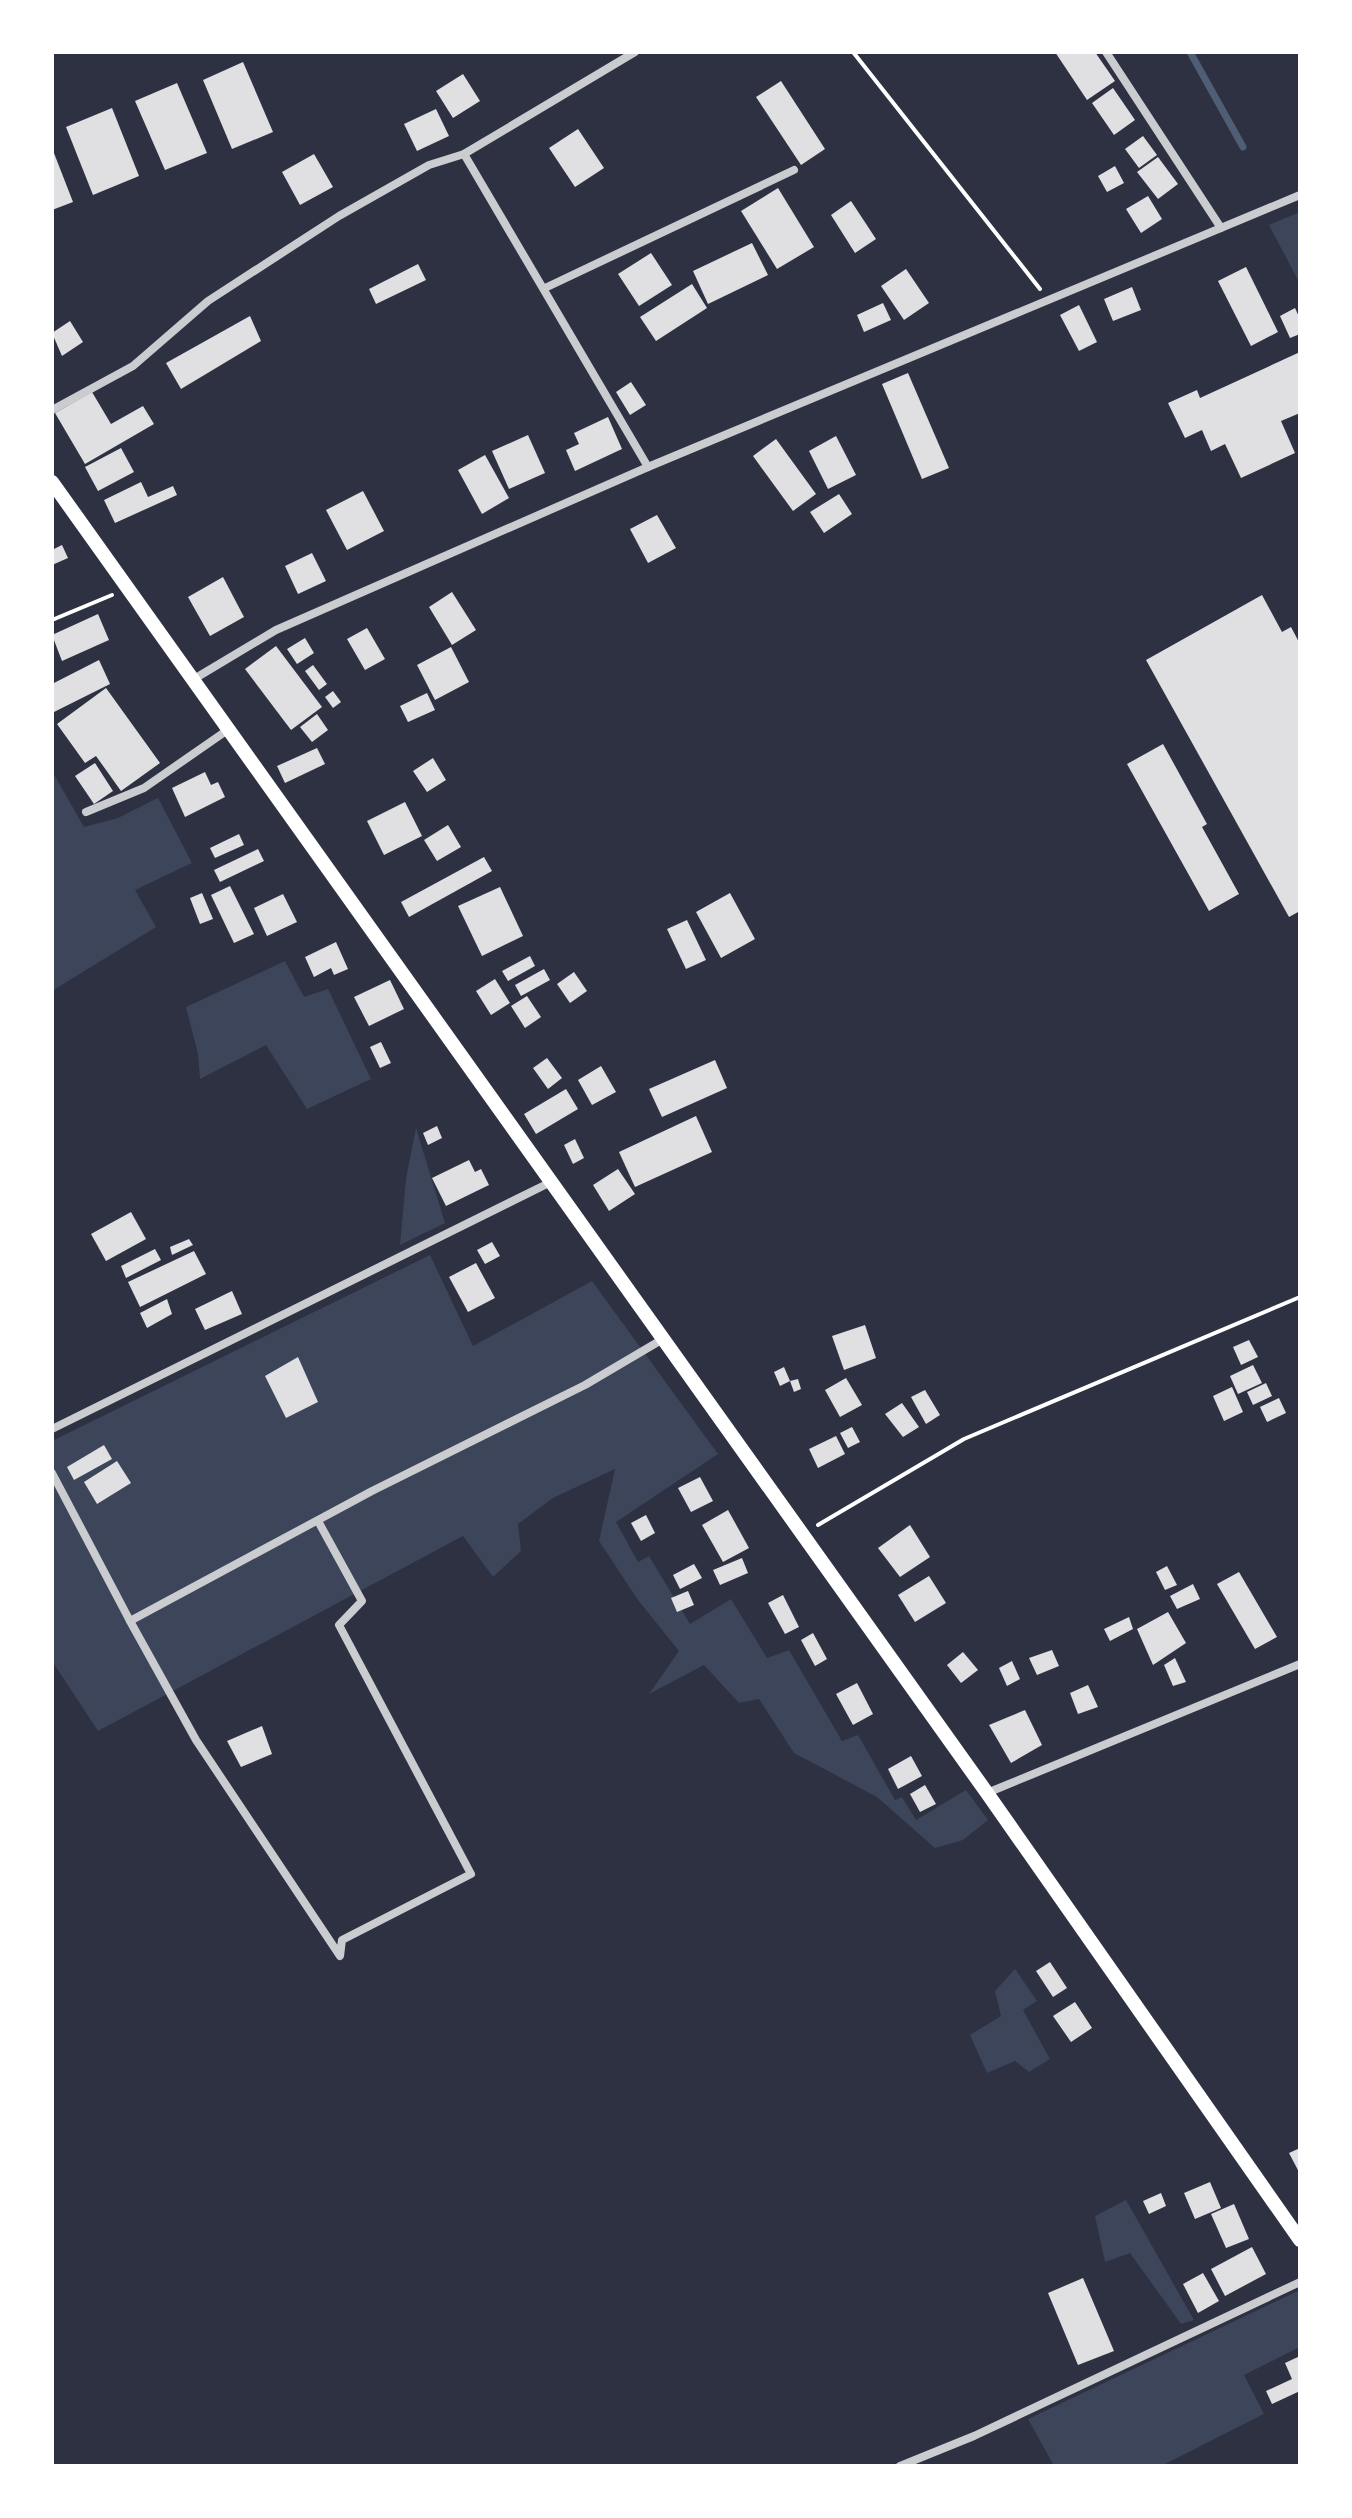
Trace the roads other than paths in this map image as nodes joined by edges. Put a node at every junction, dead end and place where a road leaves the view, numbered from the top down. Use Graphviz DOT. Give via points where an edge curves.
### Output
graph roads {
  1 [pos="635,52"];
  2 [pos="1106,52"];
  3 [pos="464,154"];
  4 [pos="794,170"];
  5 [pos="1300,195"];
  6 [pos="1221,228"];
  7 [pos="545,288"];
  8 [pos="52,410"];
  9 [pos="648,467"];
  10 [pos="52,482"];
  11 [pos="194,679"];
  12 [pos="229,729"];
  13 [pos="86,812"];
  14 [pos="551,1182"];
  15 [pos="663,1339"];
  16 [pos="52,1429"];
  17 [pos="52,1473"];
  18 [pos="318,1521"];
  19 [pos="130,1621"];
  20 [pos="1300,1664"];
  21 [pos="987,1793"];
  22 [pos="1300,2240"];
  23 [pos="1300,2282"];
  24 [pos="900,2466"];
  1 -- 3 [label="street"];
  2 -- 6 [label="street"];
  3 -- 7 [label="street"];
  3 -- 8 [label="street" via="429,165 339,216 208,301 133,366"];
  4 -- 7 [label="street"];
  5 -- 6 [label="street"];
  6 -- 9 [label="street"];
  7 -- 9 [label="street"];
  9 -- 11 [label="street" via="276,630"];
  10 -- 11 [label="main road"];
  11 -- 12 [label="main road"];
  12 -- 13 [label="street" via="144,788"];
  12 -- 14 [label="main road"];
  14 -- 15 [label="main road"];
  14 -- 16 [label="street"];
  15 -- 18 [label="street" via="531,1414"];
  15 -- 21 [label="main road"];
  17 -- 19 [label="street"];
  18 -- 19 [label="street"];
  18 -- 19 [label="street" via="362,1601 339,1625 471,1874 342,1940 340,1956 196,1740"];
  20 -- 21 [label="street"];
  21 -- 22 [label="main road"];
  23 -- 24 [label="street"];
}
